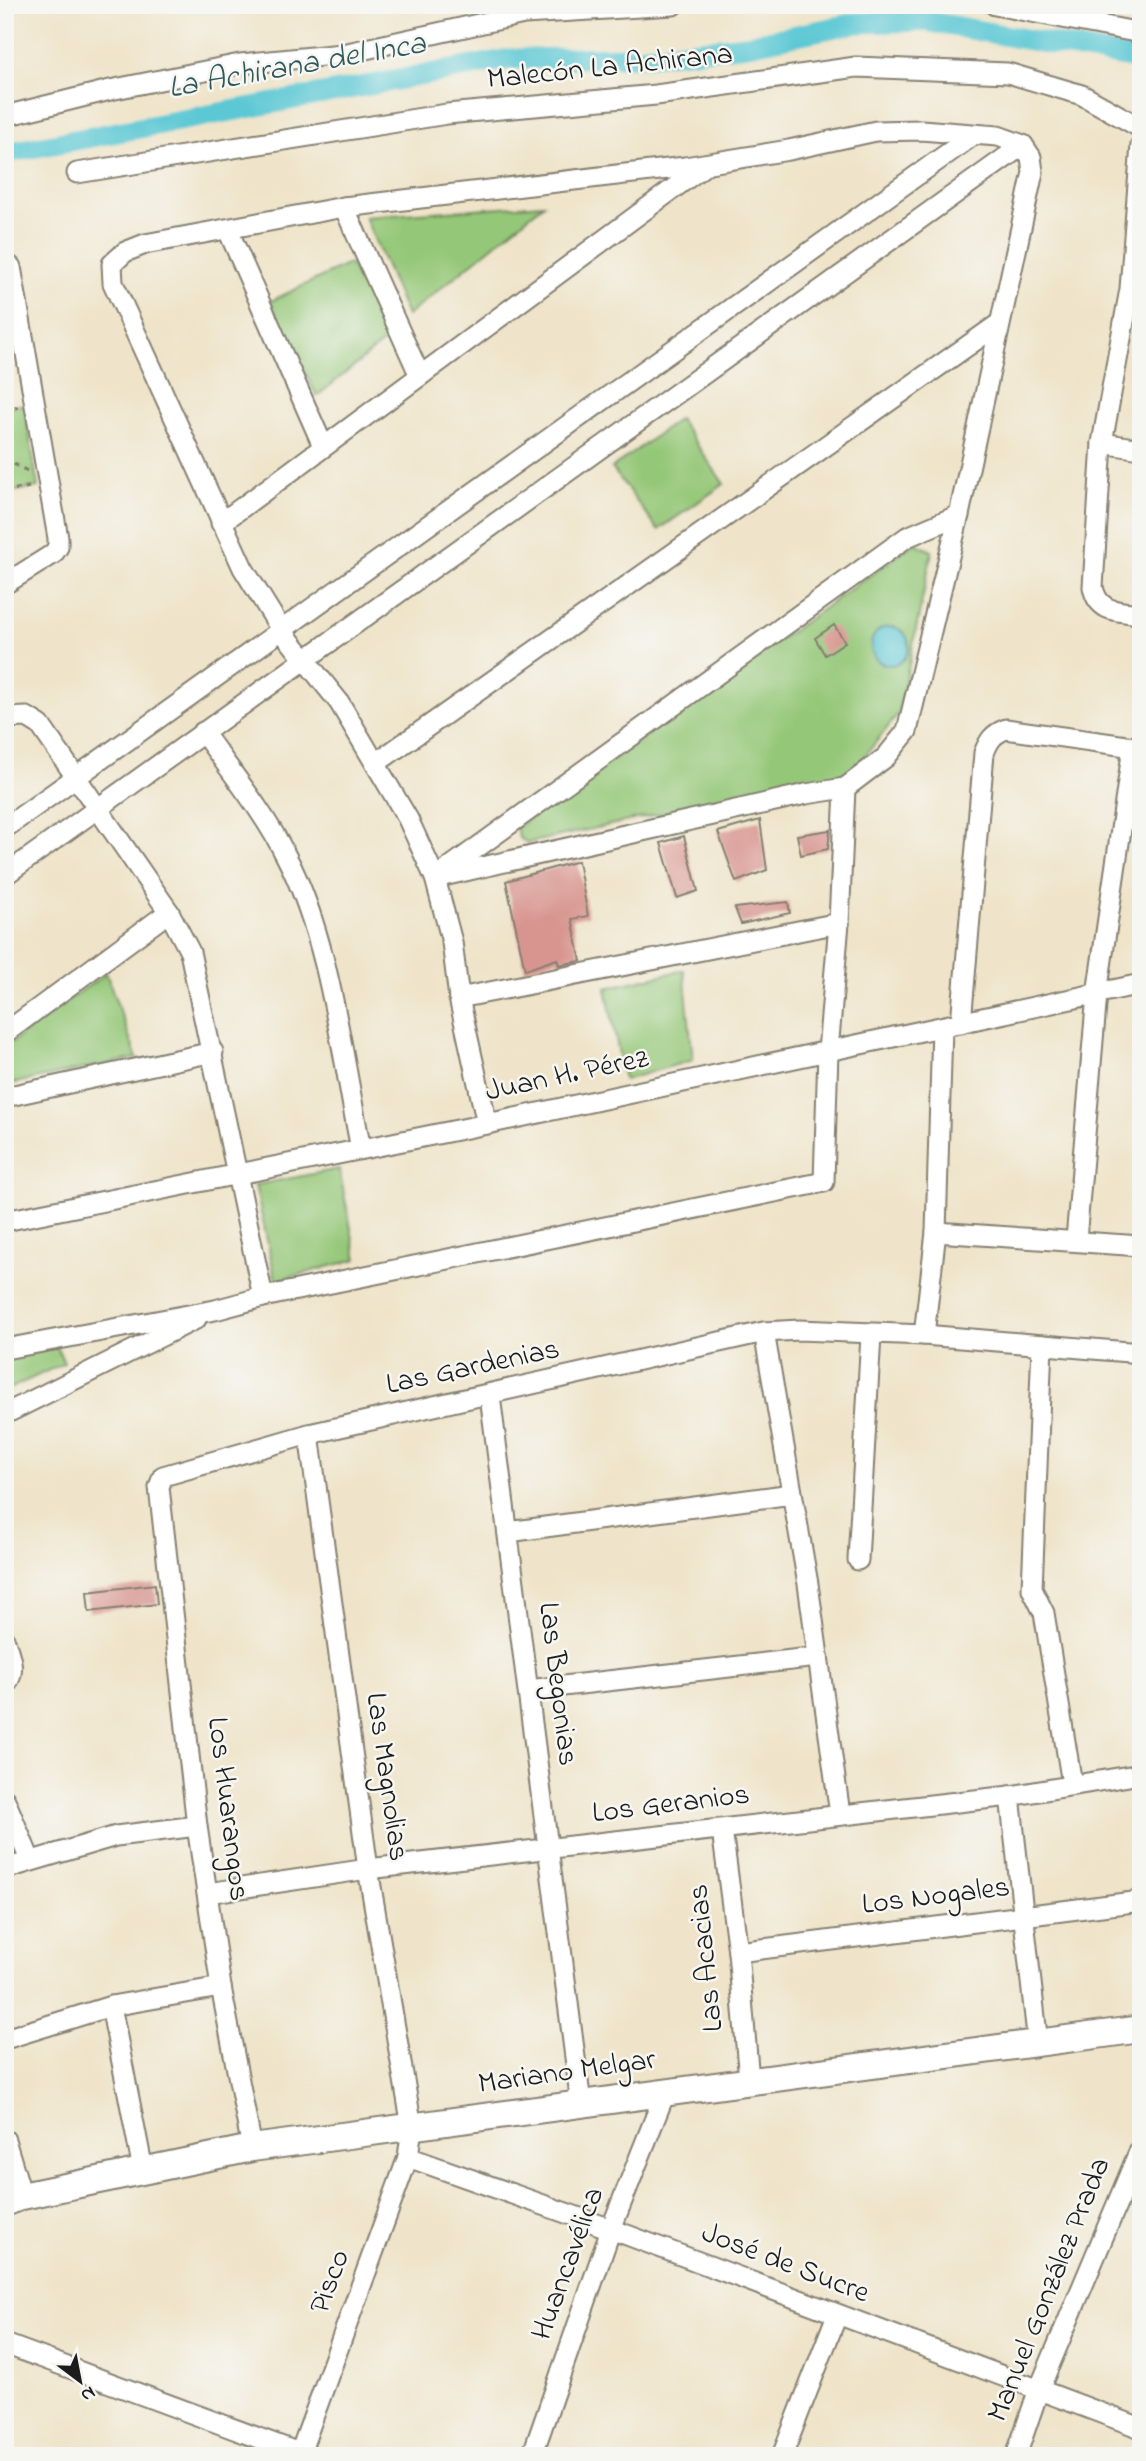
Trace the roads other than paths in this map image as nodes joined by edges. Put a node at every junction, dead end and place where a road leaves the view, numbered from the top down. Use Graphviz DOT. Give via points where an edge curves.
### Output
graph roads {
  1 [pos="673,5"];
  2 [pos="995,5"];
  3 [pos="1141,33"];
  4 [pos="5,116"];
  5 [pos="1141,128"];
  6 [pos="972,136"];
  7 [pos="1023,145"];
  8 [pos="1141,145"];
  9 [pos="711,161"];
  10 [pos="77,173"];
  11 [pos="344,207"];
  12 [pos="228,230"];
  13 [pos="5,262"];
  14 [pos="1136,290"];
  15 [pos="1000,323"];
  16 [pos="420,376"];
  17 [pos="1102,443"];
  18 [pos="323,446"];
  19 [pos="1141,449"];
  20 [pos="959,515"];
  21 [pos="221,523"];
  22 [pos="5,584"];
  23 [pos="1141,614"];
  24 [pos="282,631"];
  25 [pos="304,658"];
  26 [pos="5,719"];
  27 [pos="203,732"];
  28 [pos="1137,747"];
  29 [pos="376,763"];
  30 [pos="76,778"];
  31 [pos="845,788"];
  32 [pos="97,808"];
  33 [pos="5,828"];
  34 [pos="5,875"];
  35 [pos="435,878"];
  36 [pos="169,912"];
  37 [pos="839,923"];
  38 [pos="1141,984"];
  39 [pos="1097,994"];
  40 [pos="459,998"];
  41 [pos="951,1025"];
  42 [pos="5,1033"];
  43 [pos="828,1051"];
  44 [pos="213,1052"];
  45 [pos="5,1097"];
  46 [pos="486,1124"];
  47 [pos="361,1149"];
  48 [pos="238,1174"];
  49 [pos="5,1221"];
  50 [pos="936,1232"];
  51 [pos="1076,1240"];
  52 [pos="1141,1245"];
  53 [pos="263,1297"];
  54 [pos="215,1310"];
  55 [pos="764,1332"];
  56 [pos="871,1335"];
  57 [pos="924,1335"];
  58 [pos="1042,1345"];
  59 [pos="5,1349"];
  60 [pos="1141,1353"];
  61 [pos="491,1396"];
  62 [pos="5,1413"];
  63 [pos="309,1434"];
  64 [pos="163,1476"];
  65 [pos="792,1494"];
  66 [pos="508,1532"];
  67 [pos="858,1560"];
  68 [pos="5,1640"];
  69 [pos="818,1657"];
  70 [pos="5,1686"];
  71 [pos="528,1690"];
  72 [pos="1141,1774"];
  73 [pos="1072,1784"];
  74 [pos="1010,1796"];
  75 [pos="5,1800"];
  76 [pos="841,1814"];
  77 [pos="197,1826"];
  78 [pos="722,1830"];
  79 [pos="548,1848"];
  80 [pos="30,1860"];
  81 [pos="5,1869"];
  82 [pos="368,1869"];
  83 [pos="207,1894"];
  84 [pos="1141,1901"];
  85 [pos="1024,1916"];
  86 [pos="738,1952"];
  87 [pos="221,1987"];
  88 [pos="111,2006"];
  89 [pos="1133,2035"];
  90 [pos="5,2039"];
  91 [pos="1038,2044"];
  92 [pos="749,2080"];
  93 [pos="665,2094"];
  94 [pos="581,2104"];
  95 [pos="412,2127"];
  96 [pos="5,2140"];
  97 [pos="1141,2147"];
  98 [pos="252,2148"];
  99 [pos="408,2157"];
  100 [pos="143,2170"];
  101 [pos="14,2200"];
  102 [pos="611,2230"];
  103 [pos="837,2315"];
  104 [pos="5,2344"];
  105 [pos="1038,2392"];
  106 [pos="1141,2428"];
  107 [pos="302,2455"];
  108 [pos="532,2456"];
  109 [pos="782,2456"];
  110 [pos="1016,2456"];
  1 -- 4 [label="street" via="524,15 343,54 227,67"];
  2 -- 3 [label="street"];
  5 -- 10 [label="street, Malecón La Achirana" via="1082,95 1008,73 856,67 725,87 447,114"];
  6 -- 7 [label="street" via="998,136"];
  6 -- 9 [label="street" via="876,131"];
  6 -- 24 [label="street"];
  7 -- 15 [label="street" via="1033,172"];
  7 -- 25 [label="street"];
  8 -- 14 [label="street"];
  9 -- 11 [label="street"];
  9 -- 16 [label="street"];
  11 -- 12 [label="street"];
  11 -- 16 [label="street"];
  12 -- 18 [label="street"];
  12 -- 21 [label="street" via="145,244 125,252 112,264 113,283"];
  13 -- 22 [label="street" via="11,267 58,548"];
  14 -- 17 [label="street"];
  15 -- 20 [label="street"];
  15 -- 29 [label="street"];
  16 -- 18 [label="street"];
  17 -- 19 [label="street"];
  17 -- 23 [label="street" via="1093,587 1096,601 1106,610"];
  18 -- 21 [label="street"];
  20 -- 31 [label="street" via="907,731 892,751"];
  20 -- 35 [label="street" via="907,537"];
  21 -- 24 [label="street"];
  24 -- 25 [label="street"];
  24 -- 30 [label="street"];
  25 -- 27 [label="street"];
  25 -- 29 [label="street" via="339,702"];
  26 -- 30 [label="street" via="27,717 40,725"];
  27 -- 32 [label="street"];
  27 -- 47 [label="street" via="286,855 304,898 319,941"];
  28 -- 39 [label="street"];
  28 -- 41 [label="street" via="1006,729 989,741"];
  29 -- 35 [label="street"];
  30 -- 32 [label="street"];
  30 -- 33 [label="street"];
  31 -- 35 [label="street"];
  31 -- 37 [label="street"];
  32 -- 34 [label="street"];
  32 -- 36 [label="street"];
  35 -- 40 [label="street" via="452,942"];
  36 -- 42 [label="street"];
  36 -- 44 [label="street" via="195,966"];
  37 -- 40 [label="street"];
  37 -- 43 [label="street"];
  38 -- 39 [label="street, Juan H. Pérez"];
  39 -- 41 [label="street, Juan H. Pérez"];
  39 -- 51 [label="street"];
  40 -- 46 [label="street"];
  41 -- 43 [label="street, Juan H. Pérez"];
  41 -- 50 [label="street"];
  43 -- 46 [label="street, Juan H. Pérez"];
  43 -- 53 [label="street" via="826,1178 821,1184"];
  44 -- 45 [label="street"];
  44 -- 48 [label="street"];
  46 -- 47 [label="street, Juan H. Pérez"];
  47 -- 48 [label="street, Juan H. Pérez"];
  48 -- 49 [label="street, Juan H. Pérez"];
  48 -- 53 [label="street"];
  50 -- 51 [label="street"];
  50 -- 57 [label="street"];
  51 -- 52 [label="street"];
  53 -- 54 [label="street"];
  54 -- 59 [label="street"];
  54 -- 62 [label="street"];
  55 -- 56 [label="street, Las Gardenias"];
  55 -- 61 [label="street, Las Gardenias"];
  55 -- 65 [label="street"];
  56 -- 57 [label="street, Las Gardenias"];
  56 -- 67 [label="street"];
  57 -- 58 [label="street, Las Gardenias"];
  58 -- 60 [label="street, Las Gardenias"];
  58 -- 73 [label="street" via="1032,1590 1044,1613"];
  61 -- 63 [label="street, Las Gardenias"];
  61 -- 66 [label="street, Las Begonias"];
  63 -- 64 [label="street, Las Gardenias"];
  63 -- 82 [label="street, Las Magnolias"];
  64 -- 77 [label="street, Los Huarangos" via="159,1487"];
  65 -- 66 [label="street"];
  65 -- 69 [label="street"];
  66 -- 71 [label="street, Las Begonias"];
  68 -- 70 [label="street" via="13,1667"];
  69 -- 71 [label="street"];
  69 -- 76 [label="street"];
  71 -- 79 [label="street, Las Begonias"];
  72 -- 73 [label="street, Los Geranios"];
  73 -- 74 [label="street, Los Geranios"];
  74 -- 76 [label="street, Los Geranios"];
  74 -- 85 [label="street"];
  75 -- 80 [label="street"];
  76 -- 78 [label="street, Los Geranios"];
  77 -- 80 [label="street" via="116,1836"];
  77 -- 83 [label="street, Los Huarangos"];
  78 -- 79 [label="street, Los Geranios"];
  78 -- 86 [label="street, Las Acacias"];
  79 -- 82 [label="street, Los Geranios"];
  79 -- 94 [label="street, Las Begonias"];
  80 -- 81 [label="street"];
  82 -- 83 [label="street, Los Geranios"];
  82 -- 95 [label="street, Las Magnolias"];
  83 -- 87 [label="street, Los Huarangos"];
  84 -- 85 [label="street, Los Nogales"];
  85 -- 86 [label="street, Los Nogales"];
  85 -- 91 [label="street"];
  86 -- 92 [label="street, Las Acacias"];
  87 -- 88 [label="street"];
  87 -- 98 [label="street, Los Huarangos"];
  88 -- 90 [label="street"];
  88 -- 100 [label="street"];
  89 -- 91 [label="main road, Mariano Melgar"];
  91 -- 92 [label="main road, Mariano Melgar"];
  92 -- 93 [label="main road, Mariano Melgar"];
  93 -- 94 [label="main road, Mariano Melgar"];
  93 -- 102 [label="street, Huancavélica"];
  94 -- 95 [label="main road, Mariano Melgar"];
  95 -- 98 [label="main road, Mariano Melgar"];
  95 -- 99 [label="street, Pisco"];
  96 -- 101 [label="street"];
  97 -- 105 [label="street, Manuel González Prada"];
  98 -- 100 [label="main road, Mariano Melgar"];
  99 -- 102 [label="street, José de Sucre"];
  99 -- 107 [label="street, Pisco"];
  100 -- 101 [label="main road, Mariano Melgar"];
  102 -- 103 [label="street, José de Sucre"];
  102 -- 108 [label="street, Huancavélica"];
  103 -- 105 [label="street, José de Sucre"];
  103 -- 109 [label="street"];
  104 -- 107 [label="street"];
  105 -- 106 [label="street, José de Sucre"];
  105 -- 110 [label="street, Manuel González Prada"];
}
